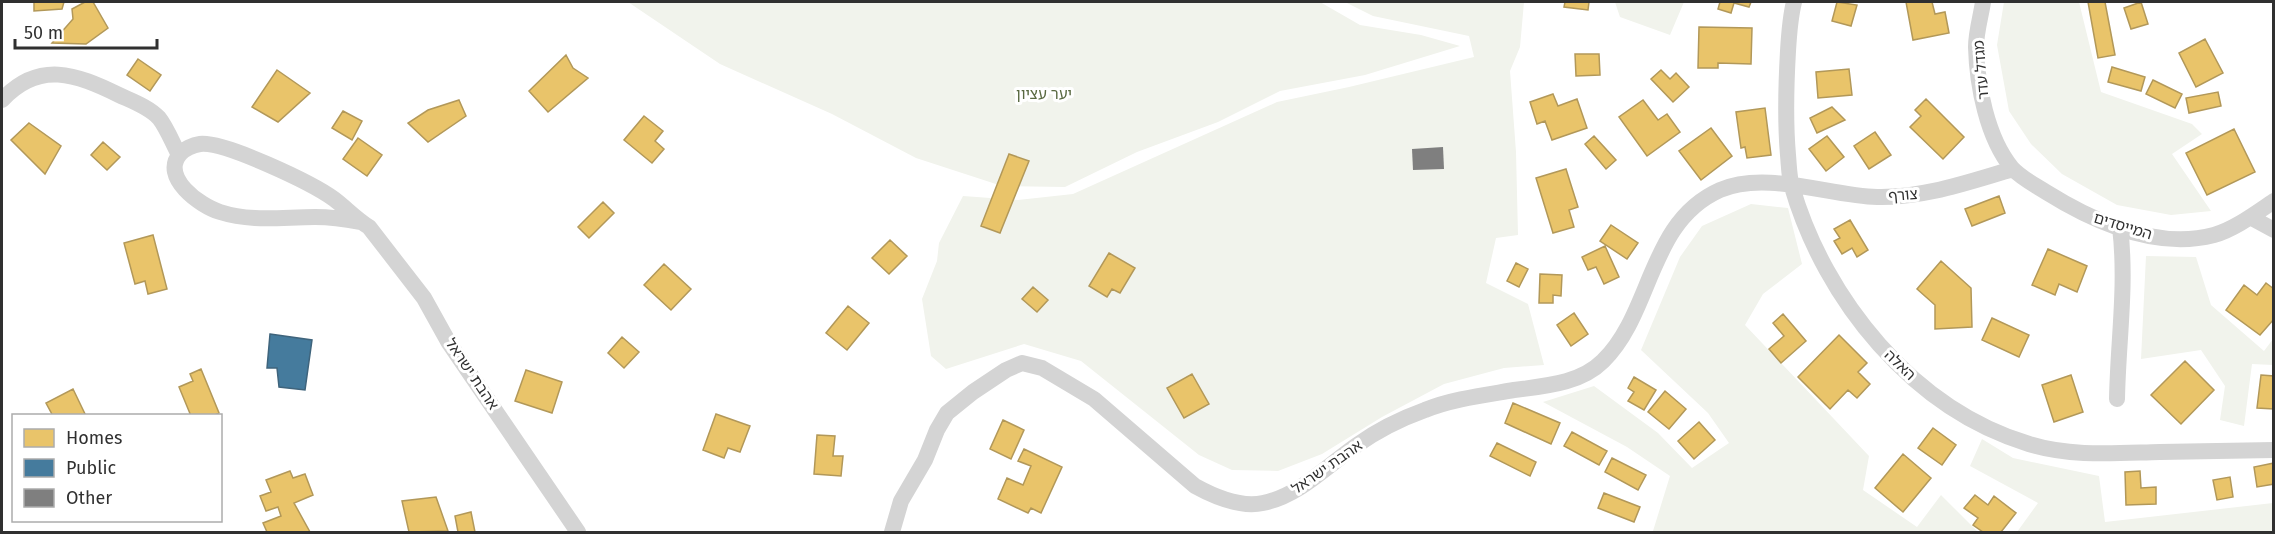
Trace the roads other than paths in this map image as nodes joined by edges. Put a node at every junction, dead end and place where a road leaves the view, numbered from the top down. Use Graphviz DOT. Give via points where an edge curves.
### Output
graph roads {
  1 [pos="1794,2"];
  2 [pos="1983,2"];
  3 [pos="2,100"];
  4 [pos="179,155"];
  5 [pos="2013,169"];
  6 [pos="1791,184"];
  7 [pos="2274,201"];
  8 [pos="2250,217"];
  9 [pos="360,222"];
  10 [pos="2120,227"];
  11 [pos="2274,230"];
  12 [pos="2117,399"];
  13 [pos="2274,450"];
  14 [pos="578,532"];
  15 [pos="892,532"];
  1 -- 6 [label="street, האלה" via="1786,116"];
  2 -- 5 [label="street, מגדל עדר" via="1976,45 1980,91 1989,122"];
  3 -- 4 [label="street" via="13,88 32,78 62,74 87,80 139,104 159,118"];
  4 -- 9 [label="street, אהבת ישראל" via="200,144 219,146 304,182 334,199"];
  4 -- 9 [label="street" via="174,169 179,182 199,202 218,212 267,219 314,217"];
  5 -- 6 [label="street, צורף" via="1939,191 1906,196 1875,197"];
  5 -- 10 [label="street, המייסדים" via="2061,201"];
  6 -- 13 [label="street, האלה" via="1805,227 1851,311 1911,377 1986,427 2029,444 2064,452"];
  6 -- 15 [label="street, אהבת ישראל" via="1748,184 1721,190 1693,208 1663,247 1617,344 1602,362 1580,377 1427,409 1390,424 1286,495 1262,504 1238,503 1212,496 1195,486 1094,399 1042,368 1023,363 1006,370 947,413 901,501"];
  7 -- 8 [label="street, המייסדים"];
  8 -- 10 [label="street, המייסדים" via="2216,235 2183,240"];
  8 -- 11 [label="street"];
  9 -- 14 [label="street, אהבת ישראל" via="381,241 424,298 449,343"];
  10 -- 12 [label="street" via="2124,259"];
}
